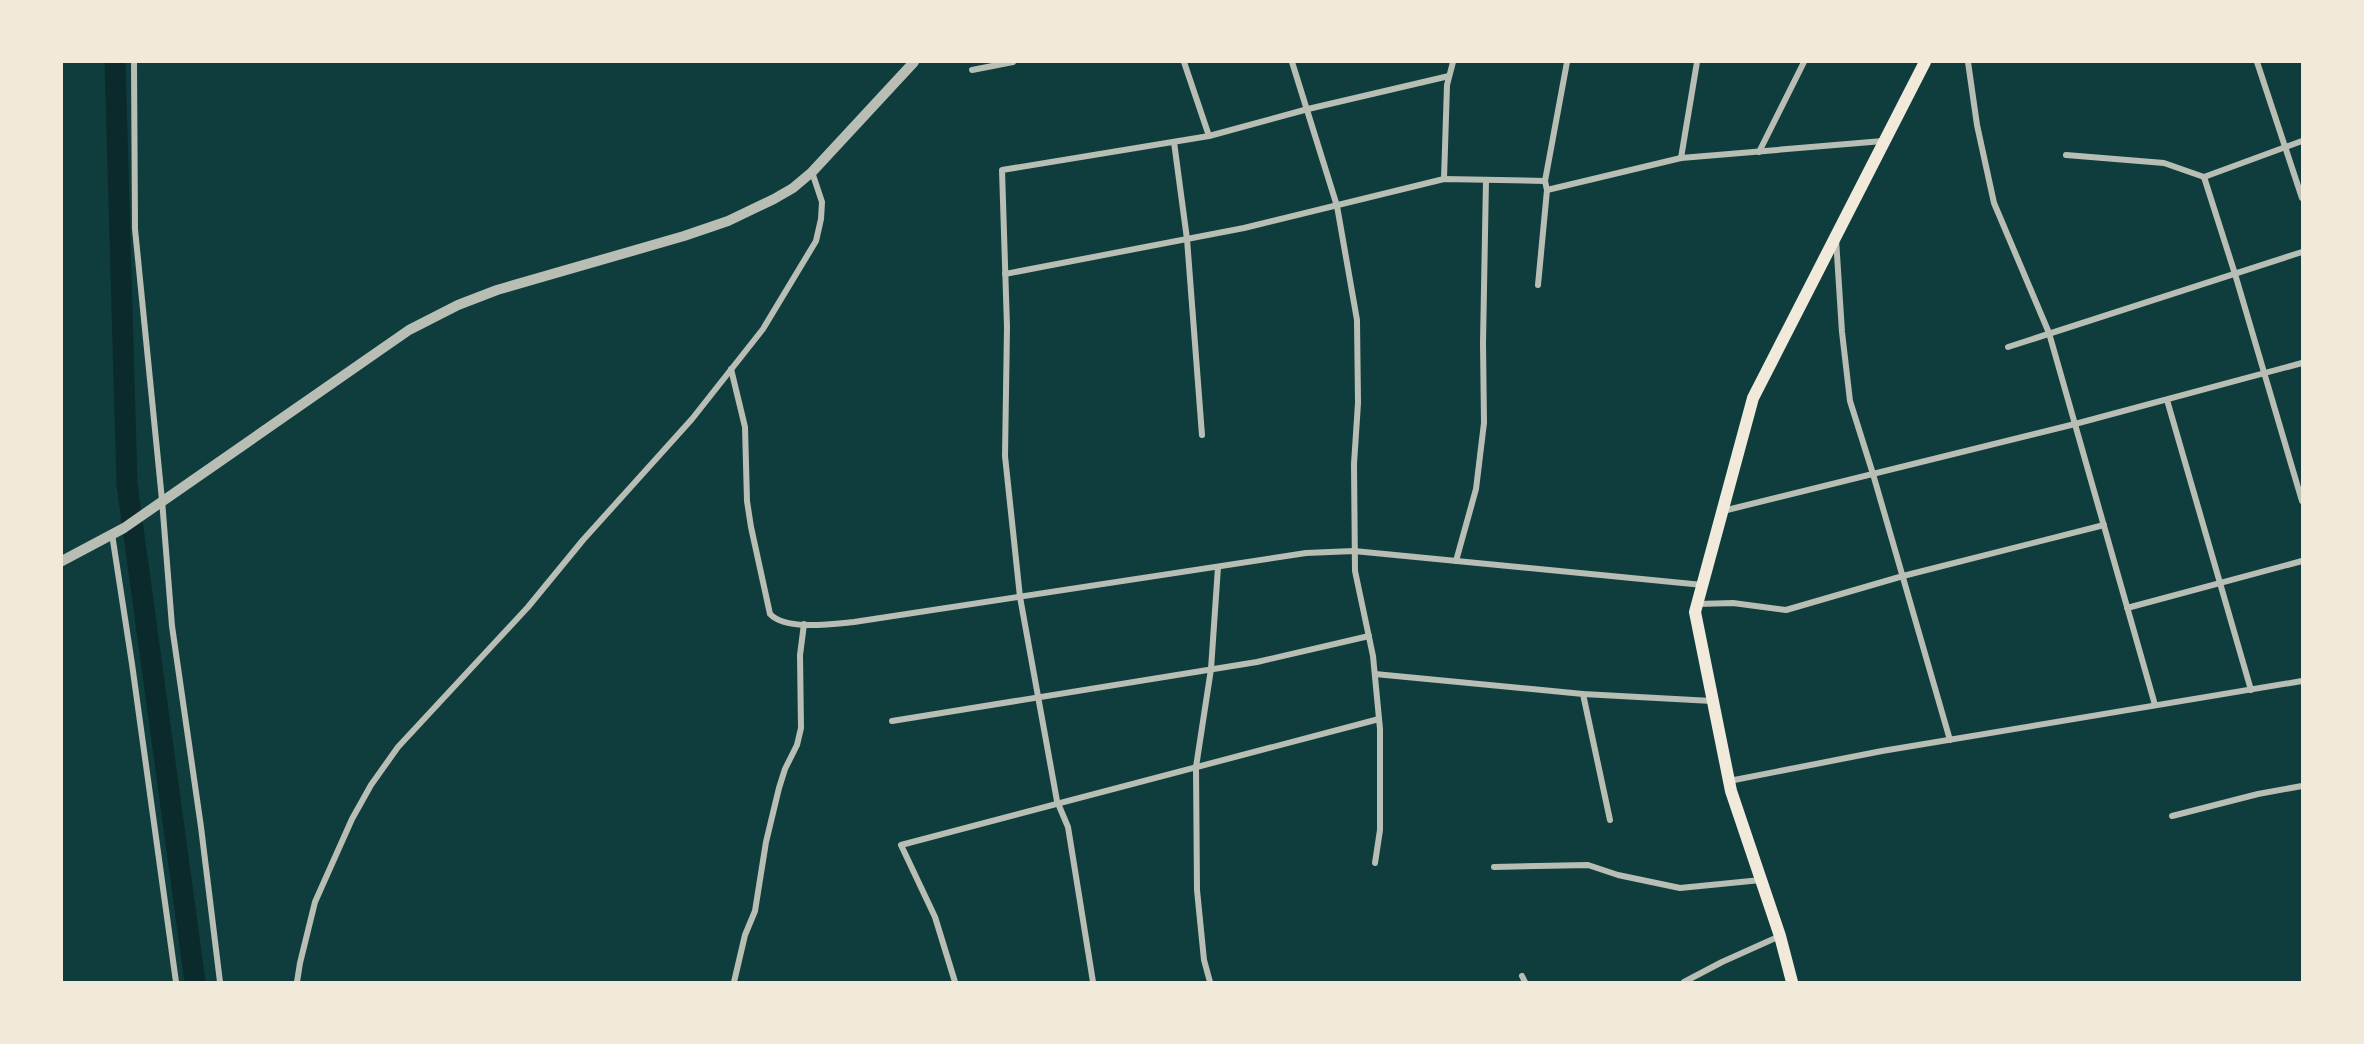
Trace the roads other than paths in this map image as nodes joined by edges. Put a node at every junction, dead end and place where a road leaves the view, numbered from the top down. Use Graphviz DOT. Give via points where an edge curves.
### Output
graph roads {
  1 [pos="134,62"];
  2 [pos="914,62"];
  3 [pos="1013,62"];
  4 [pos="1184,62"];
  5 [pos="1292,62"];
  6 [pos="1453,62"];
  7 [pos="1567,62"];
  8 [pos="1697,62"];
  9 [pos="1804,62"];
  10 [pos="1925,62"];
  11 [pos="1968,62"];
  12 [pos="2257,62"];
  13 [pos="972,70"];
  14 [pos="1449,76"];
  15 [pos="1308,109"];
  16 [pos="1209,136"];
  17 [pos="1884,141"];
  18 [pos="2302,141"];
  19 [pos="1174,142"];
  20 [pos="2286,147"];
  21 [pos="1759,152"];
  22 [pos="2066,155"];
  23 [pos="1681,159"];
  24 [pos="812,172"];
  25 [pos="2204,177"];
  26 [pos="1444,179"];
  27 [pos="1486,180"];
  28 [pos="1545,181"];
  29 [pos="1547,190"];
  30 [pos="2302,198"];
  31 [pos="1337,206"];
  32 [pos="1836,234"];
  33 [pos="1187,239"];
  34 [pos="2302,252"];
  35 [pos="1005,274"];
  36 [pos="2235,274"];
  37 [pos="1538,285"];
  38 [pos="2049,333"];
  39 [pos="2008,347"];
  40 [pos="2302,363"];
  41 [pos="731,369"];
  42 [pos="2265,373"];
  43 [pos="2167,400"];
  44 [pos="2075,424"];
  45 [pos="1203,435"];
  46 [pos="1873,474"];
  47 [pos="162,500"];
  48 [pos="2302,501"];
  49 [pos="1723,511"];
  50 [pos="2104,525"];
  51 [pos="112,534"];
  52 [pos="1354,551"];
  53 [pos="62,561"];
  54 [pos="1456,561"];
  55 [pos="2302,561"];
  56 [pos="1218,567"];
  57 [pos="1903,576"];
  58 [pos="2220,583"];
  59 [pos="1703,585"];
  60 [pos="1020,597"];
  61 [pos="1698,604"];
  62 [pos="2127,608"];
  63 [pos="804,624"];
  64 [pos="1369,636"];
  65 [pos="1211,669"];
  66 [pos="1374,674"];
  67 [pos="2302,681"];
  68 [pos="2251,690"];
  69 [pos="1583,694"];
  70 [pos="1038,698"];
  71 [pos="1713,701"];
  72 [pos="2155,705"];
  73 [pos="1379,719"];
  74 [pos="892,722"];
  75 [pos="1950,740"];
  76 [pos="1196,767"];
  77 [pos="1729,781"];
  78 [pos="2302,786"];
  79 [pos="1059,804"];
  80 [pos="2172,816"];
  81 [pos="1610,820"];
  82 [pos="1375,863"];
  83 [pos="1494,867"];
  84 [pos="1761,880"];
  85 [pos="1780,936"];
  86 [pos="176,982"];
  87 [pos="220,982"];
  88 [pos="297,982"];
  89 [pos="734,982"];
  90 [pos="955,982"];
  91 [pos="1093,982"];
  92 [pos="1210,982"];
  93 [pos="1684,982"];
  94 [pos="1792,982"];
  1 -- 47 [label="street" via="135,230"];
  2 -- 24 [label="street"];
  3 -- 13 [label="street"];
  4 -- 16 [label="street"];
  5 -- 15 [label="street"];
  6 -- 14 [label="street"];
  7 -- 28 [label="street"];
  8 -- 23 [label="street"];
  9 -- 21 [label="street"];
  10 -- 17 [label="main road"];
  11 -- 38 [label="street" via="1994,203"];
  12 -- 20 [label="street"];
  14 -- 15 [label="street"];
  14 -- 26 [label="street"];
  15 -- 16 [label="street"];
  15 -- 31 [label="street"];
  16 -- 19 [label="street"];
  17 -- 21 [label="street"];
  17 -- 32 [label="main road"];
  18 -- 20 [label="street"];
  19 -- 33 [label="street"];
  19 -- 35 [label="street" via="1002,170"];
  20 -- 25 [label="street"];
  20 -- 30 [label="street"];
  21 -- 23 [label="street"];
  22 -- 25 [label="street" via="2164,164"];
  23 -- 29 [label="street"];
  24 -- 41 [label="street" via="822,202 816,241 763,329"];
  24 -- 47 [label="street" via="793,188 728,220 458,305 409,330"];
  25 -- 36 [label="street"];
  26 -- 27 [label="street"];
  26 -- 31 [label="street"];
  27 -- 28 [label="street"];
  27 -- 54 [label="street" via="1484,423 1476,489"];
  28 -- 29 [label="street"];
  29 -- 37 [label="street"];
  31 -- 33 [label="street"];
  31 -- 52 [label="street" via="1357,320"];
  32 -- 46 [label="street" via="1850,401"];
  32 -- 49 [label="main road" via="1753,398"];
  33 -- 35 [label="street"];
  33 -- 45 [label="street"];
  34 -- 36 [label="street"];
  35 -- 60 [label="street" via="1005,456"];
  36 -- 38 [label="street"];
  36 -- 42 [label="street"];
  38 -- 39 [label="street"];
  38 -- 44 [label="street"];
  40 -- 42 [label="street"];
  41 -- 63 [label="street" via="745,427 751,527 770,614 775,619"];
  41 -- 88 [label="street" via="528,607 398,747 371,785 315,902"];
  42 -- 43 [label="street"];
  42 -- 48 [label="street"];
  43 -- 44 [label="street"];
  43 -- 58 [label="street"];
  44 -- 46 [label="street"];
  44 -- 50 [label="street"];
  46 -- 49 [label="street"];
  46 -- 57 [label="street"];
  47 -- 51 [label="street"];
  47 -- 87 [label="street" via="172,626"];
  49 -- 59 [label="main road"];
  50 -- 57 [label="street"];
  50 -- 62 [label="street"];
  51 -- 53 [label="street"];
  51 -- 86 [label="street"];
  52 -- 54 [label="street"];
  52 -- 56 [label="street" via="1306,553"];
  52 -- 64 [label="street"];
  54 -- 59 [label="street"];
  55 -- 58 [label="street"];
  56 -- 60 [label="street"];
  56 -- 65 [label="street"];
  57 -- 61 [label="street" via="1786,610 1732,603"];
  57 -- 75 [label="street"];
  58 -- 62 [label="street"];
  58 -- 68 [label="street"];
  59 -- 61 [label="main road"];
  60 -- 63 [label="street" via="854,622"];
  60 -- 70 [label="street"];
  61 -- 71 [label="main road" via="1695,612"];
  62 -- 72 [label="street"];
  63 -- 89 [label="street" via="800,655 801,728 779,788 755,911"];
  64 -- 65 [label="street"];
  64 -- 66 [label="street"];
  65 -- 70 [label="street"];
  65 -- 76 [label="street"];
  66 -- 69 [label="street"];
  66 -- 73 [label="street"];
  67 -- 68 [label="street"];
  68 -- 72 [label="street"];
  69 -- 71 [label="street"];
  69 -- 81 [label="street"];
  70 -- 74 [label="street"];
  70 -- 79 [label="street"];
  71 -- 77 [label="main road"];
  72 -- 75 [label="street"];
  73 -- 76 [label="street"];
  73 -- 82 [label="street" via="1380,830"];
  75 -- 77 [label="street"];
  76 -- 79 [label="street"];
  76 -- 92 [label="street" via="1197,890"];
  77 -- 84 [label="main road"];
  78 -- 80 [label="street"];
  79 -- 90 [label="street" via="900,845 935,917"];
  79 -- 91 [label="street" via="1068,827"];
  83 -- 84 [label="street" via="1588,866 1680,888"];
  84 -- 85 [label="main road"];
  85 -- 93 [label="street"];
  85 -- 94 [label="main road"];
}
